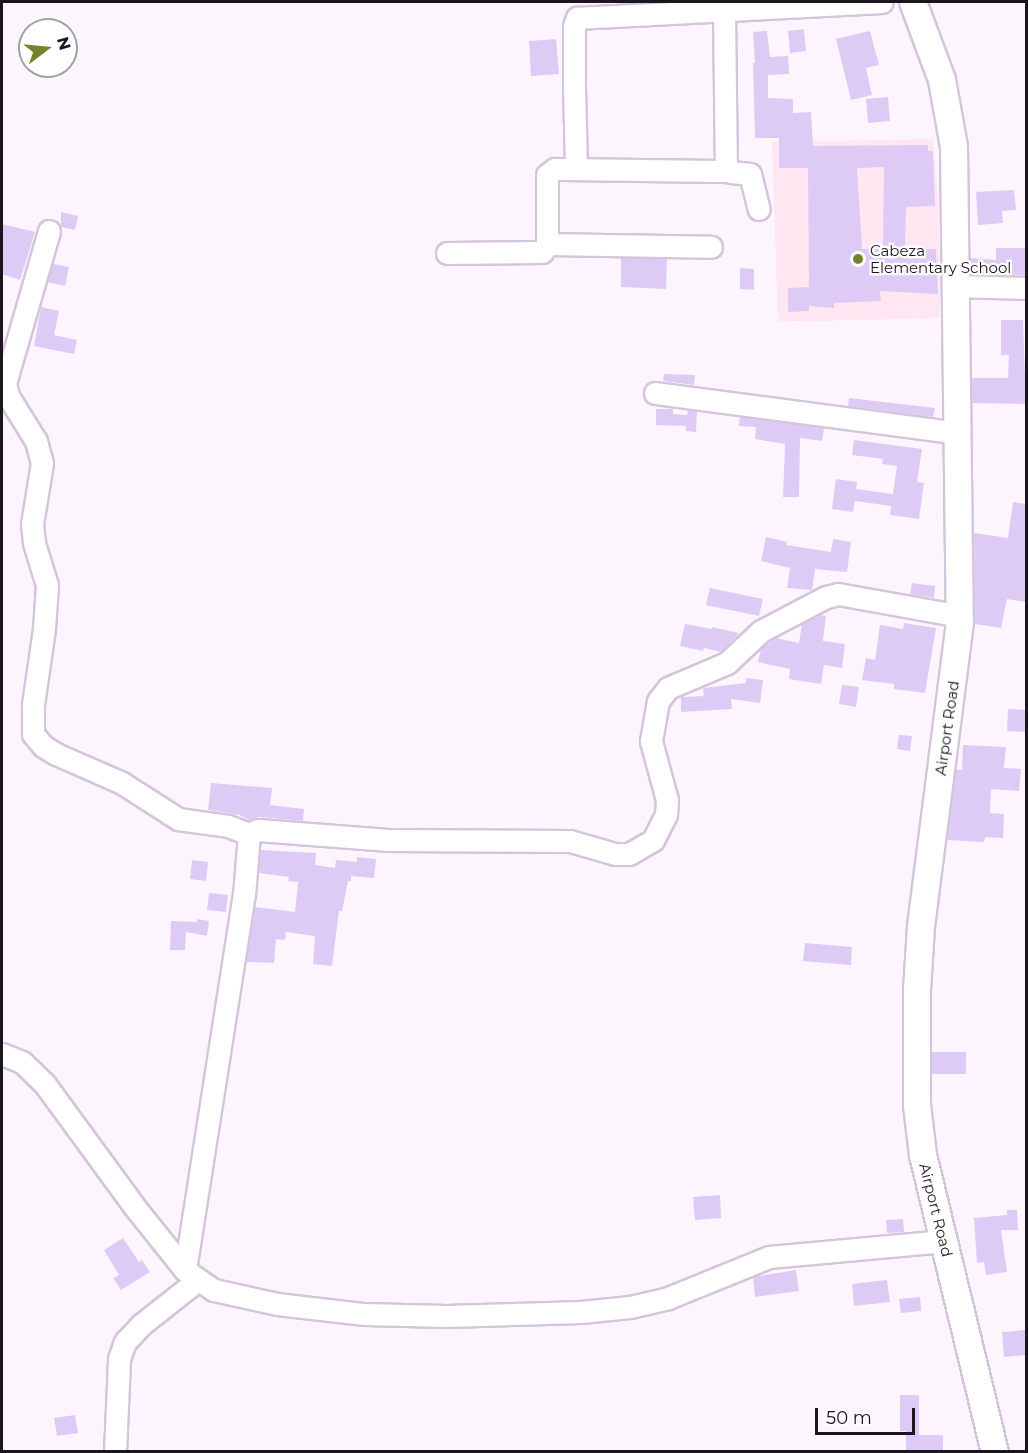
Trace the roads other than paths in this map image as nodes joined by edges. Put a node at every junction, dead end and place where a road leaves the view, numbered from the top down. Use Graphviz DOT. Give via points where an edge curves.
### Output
graph roads {
  1 [pos="882,2"];
  2 [pos="913,2"];
  3 [pos="724,12"];
  4 [pos="576,168"];
  5 [pos="729,171"];
  6 [pos="759,209"];
  7 [pos="50,231"];
  8 [pos="547,244"];
  9 [pos="711,247"];
  10 [pos="447,253"];
  11 [pos="955,286"];
  12 [pos="1026,288"];
  13 [pos="655,393"];
  14 [pos="957,433"];
  15 [pos="960,616"];
  16 [pos="249,834"];
  17 [pos="2,1053"];
  18 [pos="944,1241"];
  19 [pos="191,1275"];
  20 [pos="115,1452"];
  21 [pos="995,1452"];
  1 -- 3 [label="street"];
  2 -- 11 [label="main road, Airport Road" via="942,80 954,147"];
  3 -- 4 [label="street" via="577,18"];
  3 -- 5 [label="street"];
  4 -- 5 [label="street"];
  4 -- 8 [label="street" via="555,169 547,175"];
  5 -- 6 [label="street" via="750,174"];
  7 -- 16 [label="street" via="5,384 8,396 33,434 42,463 32,524 47,585 33,734 56,754 122,783 178,819 228,826"];
  8 -- 9 [label="street"];
  8 -- 10 [label="street" via="538,253"];
  11 -- 12 [label="street"];
  11 -- 14 [label="main road, Airport Road"];
  13 -- 14 [label="street"];
  14 -- 15 [label="main road, Airport Road"];
  15 -- 16 [label="street" via="848,595 826,597 761,631 727,663 668,688 658,701 651,741 667,800 666,815 653,840 629,854 570,842 389,840 258,830"];
  15 -- 18 [label="main road, Airport Road" via="916,990 916,1105 923,1155"];
  16 -- 19 [label="street"];
  17 -- 19 [label="street" via="22,1062 44,1083 137,1210"];
  18 -- 19 [label="street" via="769,1257 668,1299 581,1312 364,1314 265,1302 214,1290"];
  18 -- 21 [label="main road, Airport Road"];
  19 -- 20 [label="street" via="125,1342 119,1359"];
}
